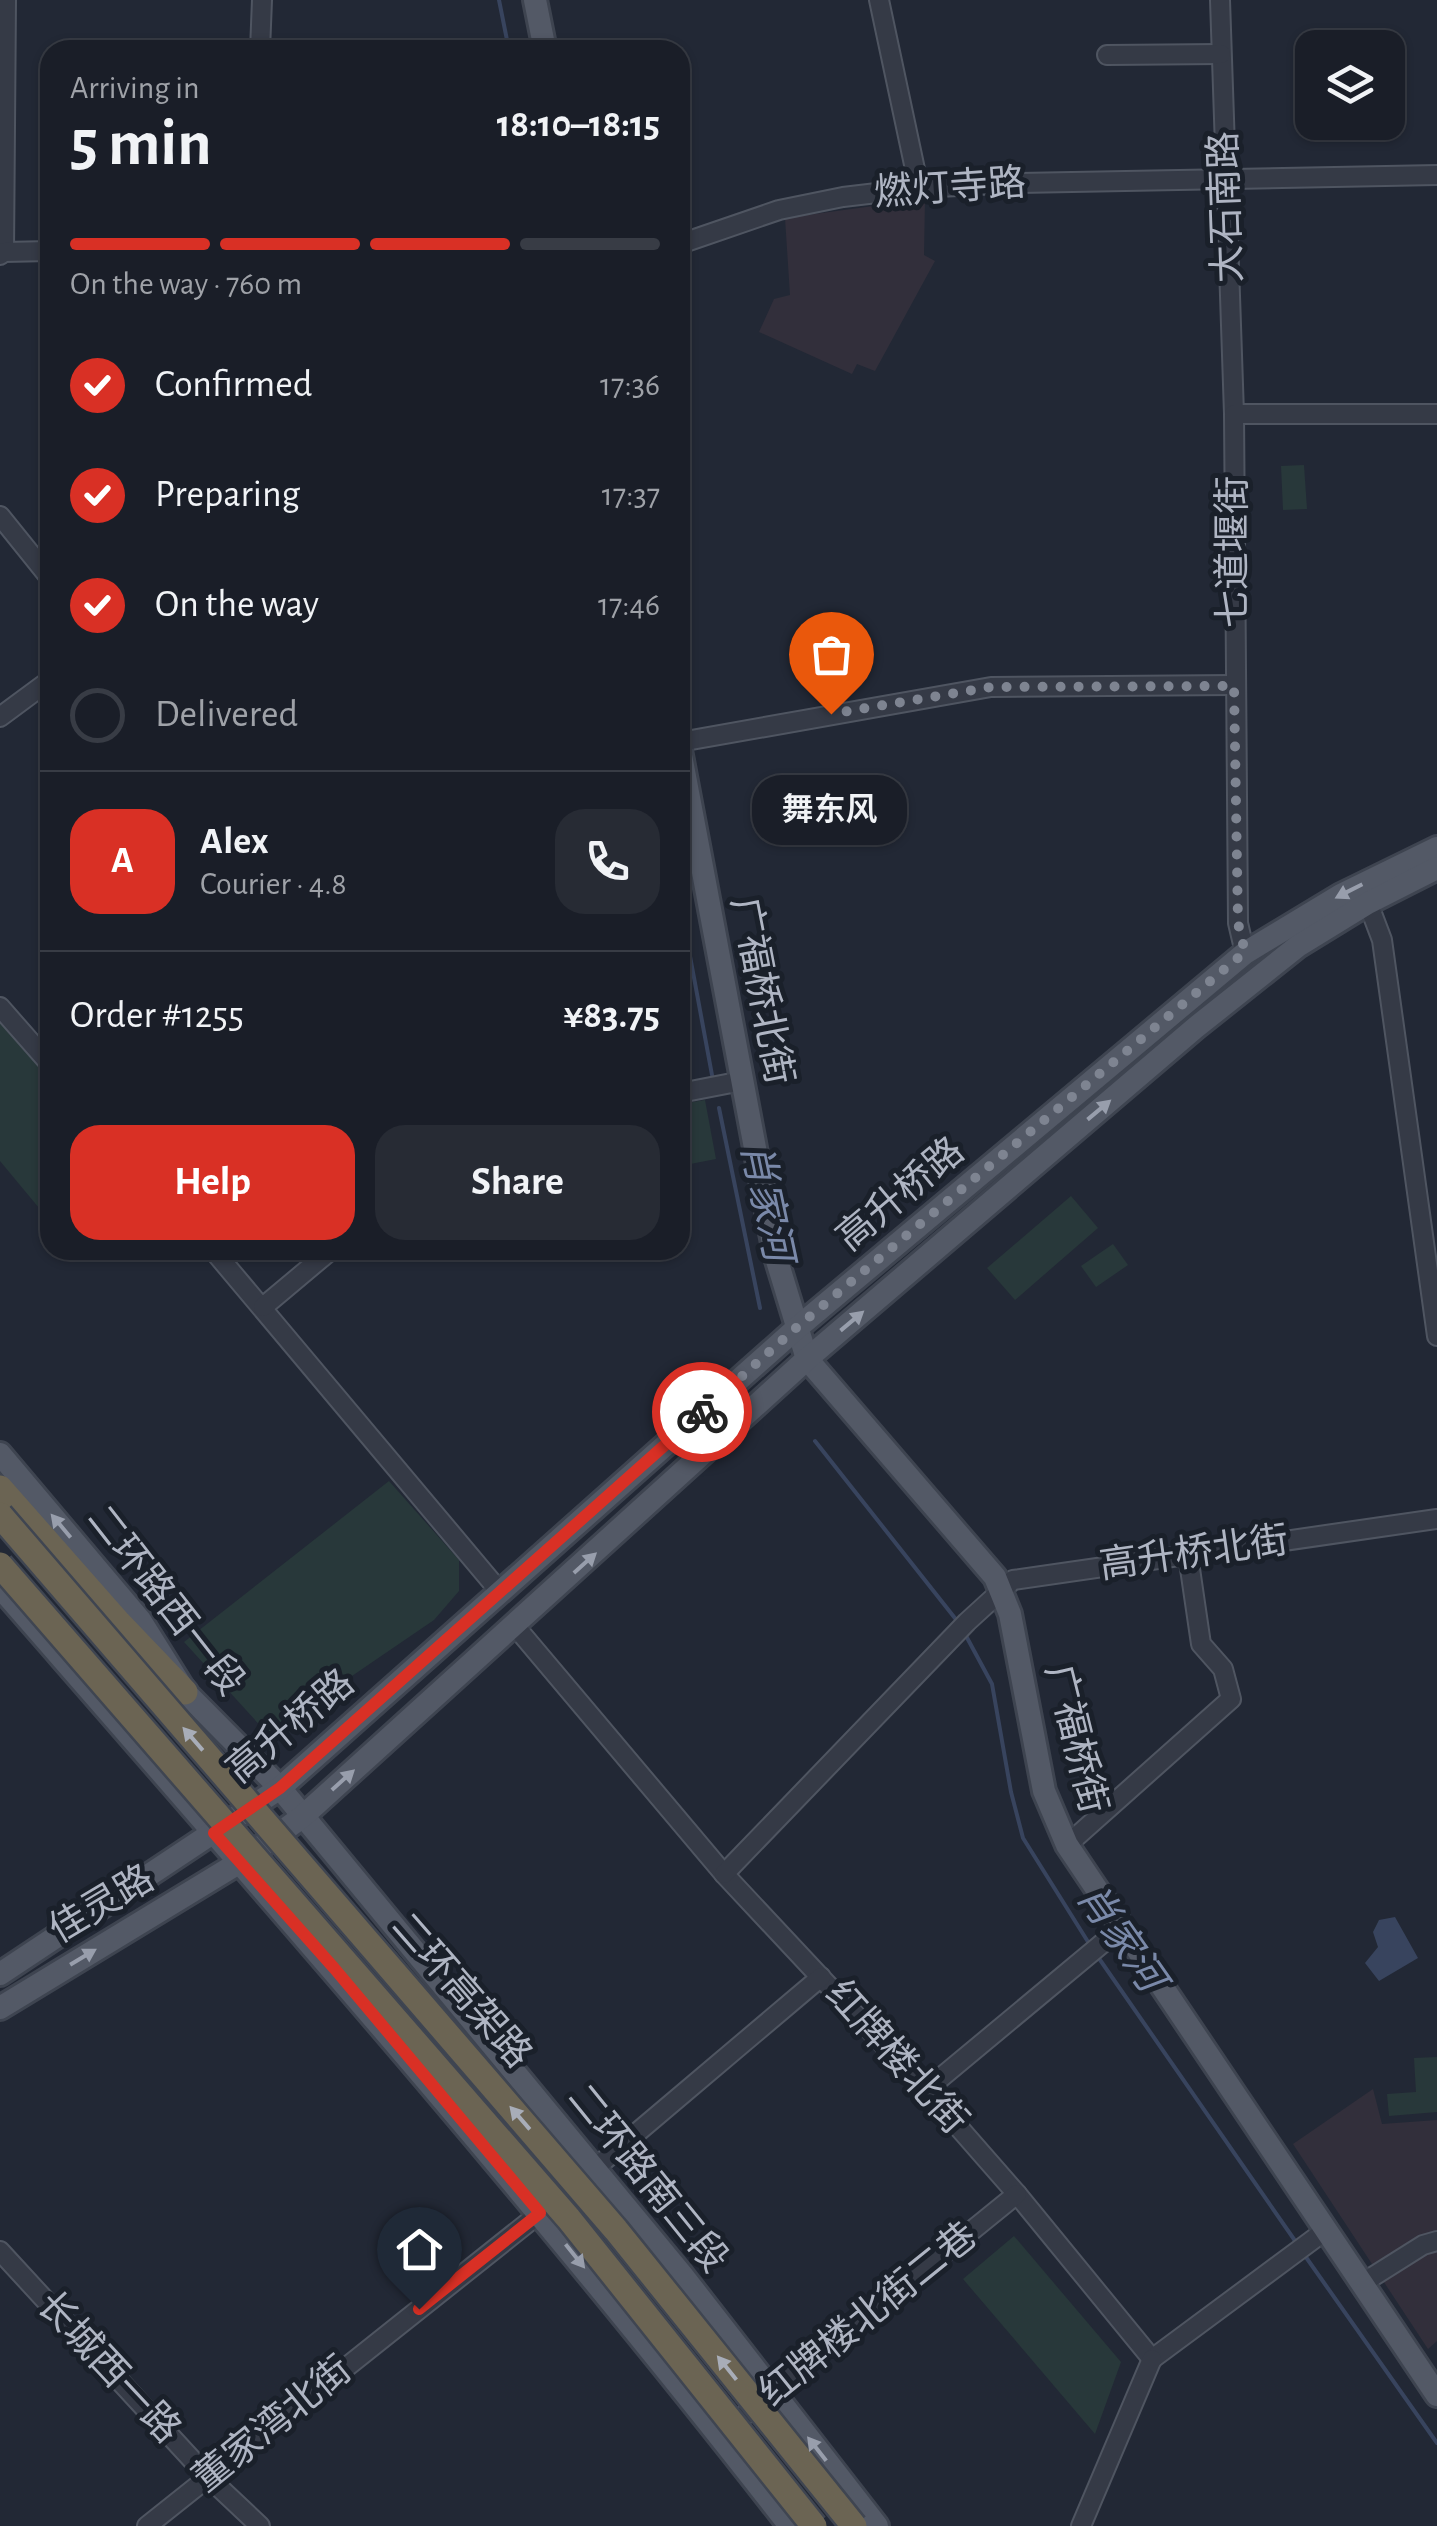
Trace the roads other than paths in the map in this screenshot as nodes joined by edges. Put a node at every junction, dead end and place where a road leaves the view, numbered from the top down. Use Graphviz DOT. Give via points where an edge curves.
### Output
graph roads {
  1 [pos="6,0"];
  2 [pos="262,0"];
  3 [pos="535,0"];
  4 [pos="879,0"];
  5 [pos="1220,0"];
  6 [pos="260,40"];
  7 [pos="543,40"];
  8 [pos="1221,54"];
  9 [pos="1106,55"];
  10 [pos="1437,175"];
  11 [pos="1226,178"];
  12 [pos="919,188"];
  13 [pos="690,241"];
  14 [pos="40,251"];
  15 [pos="2,253"];
  16 [pos="1234,414"];
  17 [pos="1437,414"];
  18 [pos="0,516"];
  19 [pos="40,566"];
  20 [pos="1234,686"];
  21 [pos="40,687"];
  22 [pos="0,717"];
  23 [pos="690,740"];
  24 [pos="690,803"];
  25 [pos="1437,848"];
  26 [pos="1437,868"];
  27 [pos="1368,902"];
  28 [pos="1245,952"];
  29 [pos="0,1007"];
  30 [pos="40,1053"];
  31 [pos="742,1081"];
  32 [pos="690,1091"];
  33 [pos="223,1260"];
  34 [pos="319,1260"];
  35 [pos="263,1307"];
  36 [pos="796,1328"];
  37 [pos="1437,1336"];
  38 [pos="807,1359"];
  39 [pos="0,1454"];
  40 [pos="0,1488"];
  41 [pos="0,1515"];
  42 [pos="1437,1519"];
  43 [pos="1188,1555"];
  44 [pos="0,1564"];
  45 [pos="0,1588"];
  46 [pos="1001,1588"];
  47 [pos="501,1593"];
  48 [pos="515,1626"];
  49 [pos="186,1692"];
  50 [pos="280,1788"];
  51 [pos="302,1818"];
  52 [pos="214,1833"];
  53 [pos="1066,1845"];
  54 [pos="240,1862"];
  55 [pos="724,1874"];
  56 [pos="1122,1927"];
  57 [pos="0,1974"];
  58 [pos="822,1977"];
  59 [pos="0,2008"];
  60 [pos="926,2090"];
  61 [pos="594,2168"];
  62 [pos="1018,2194"];
  63 [pos="540,2213"];
  64 [pos="1318,2236"];
  65 [pos="1437,2241"];
  66 [pos="0,2251"];
  67 [pos="1361,2284"];
  68 [pos="1152,2359"];
  69 [pos="773,2394"];
  70 [pos="1437,2395"];
  71 [pos="720,2435"];
  72 [pos="208,2477"];
  73 [pos="778,2520"];
  74 [pos="147,2526"];
  75 [pos="260,2526"];
  76 [pos="814,2526"];
  77 [pos="854,2526"];
  78 [pos="877,2526"];
  79 [pos="1081,2526"];
  1 -- 15 [label="street"];
  2 -- 6 [label="street"];
  3 -- 7 [label="main road"];
  4 -- 12 [label="street"];
  5 -- 8 [label="street, 大石南路"];
  8 -- 9 [label="street"];
  8 -- 11 [label="street, 大石南路"];
  10 -- 11 [label="street, 燃灯寺路"];
  11 -- 12 [label="street, 燃灯寺路"];
  11 -- 16 [label="street, 大石南路"];
  12 -- 13 [label="street, 燃灯寺路" via="779,210"];
  14 -- 15 [label="street"];
  16 -- 17 [label="street"];
  16 -- 20 [label="street, 七道堰街"];
  18 -- 19 [label="street"];
  20 -- 23 [label="street" via="991,687"];
  20 -- 28 [label="street, 七道堰街" via="1238,923"];
  21 -- 22 [label="street"];
  24 -- 31 [label="main road, 广福桥北街"];
  25 -- 28 [label="main road, 高升桥路, one-way" via="1341,894"];
  26 -- 27 [label="main road, 高升桥路"];
  27 -- 37 [label="street" via="1382,940"];
  38 -- 27 [label="main road, 高升桥路, one-way" via="1195,1028 1298,946"];
  28 -- 36 [label="main road, 高升桥路"];
  29 -- 30 [label="street"];
  31 -- 32 [label="street"];
  31 -- 36 [label="main road, 广福桥北街"];
  33 -- 35 [label="street"];
  34 -- 35 [label="street"];
  35 -- 47 [label="street"];
  36 -- 38 [label="main road, 广福桥北街"];
  36 -- 47 [label="main road, 高升桥路"];
  38 -- 46 [label="main road, 广福桥街"];
  48 -- 38 [label="main road, 高升桥路, one-way"];
  49 -- 39 [label="main road, 二环路西一段, one-way" via="140,1620"];
  40 -- 49 [label="highway"];
  77 -- 41 [label="highway, 二环高架路, one-way, bridge" via="616,2230"];
  42 -- 43 [label="street, 高升桥北街"];
  43 -- 46 [label="street, 高升桥北街" via="1013,1580"];
  43 -- 53 [label="street" via="1201,1644 1223,1668 1231,1698"];
  44 -- 76 [label="highway, 二环高架路, bridge" via="569,2218"];
  45 -- 52 [label="main road"];
  46 -- 53 [label="main road, 广福桥街" via="1044,1790"];
  46 -- 55 [label="street, 高升桥北街"];
  47 -- 50 [label="main road, 高升桥路"];
  51 -- 48 [label="main road, 高升桥路, one-way"];
  48 -- 55 [label="street, 红牌楼北街"];
  49 -- 50 [label="main road, 二环路西一段"];
  50 -- 51 [label="main road, 二环路南三段"];
  50 -- 52 [label="main road, 高升桥路"];
  51 -- 54 [label="main road, 高升桥路"];
  51 -- 61 [label="main road, 二环路南三段"];
  52 -- 54 [label="main road"];
  52 -- 57 [label="main road, 佳灵路"];
  53 -- 56 [label="main road, 广福桥街"];
  59 -- 54 [label="main road, 佳灵路, one-way"];
  54 -- 63 [label="main road"];
  55 -- 58 [label="street, 红牌楼北街"];
  56 -- 60 [label="street"];
  56 -- 64 [label="main road, 广福桥街"];
  58 -- 60 [label="street, 红牌楼北街"];
  58 -- 61 [label="street"];
  60 -- 62 [label="street, 红牌楼北街"];
  61 -- 69 [label="main road, 二环路南三段"];
  62 -- 68 [label="street, 红牌楼北街"];
  62 -- 69 [label="street, 红牌楼北街二巷"];
  63 -- 71 [label="main road, one-way"];
  63 -- 72 [label="street, 董家湾北街"];
  64 -- 67 [label="main road, 广福桥街"];
  64 -- 68 [label="street"];
  65 -- 67 [label="street"];
  66 -- 72 [label="street, 长城西一路"];
  67 -- 70 [label="main road, 广福桥街"];
  68 -- 79 [label="street"];
  69 -- 71 [label="street, 红牌楼北街二巷"];
  78 -- 69 [label="main road, 二环路南三段, one-way"];
  71 -- 73 [label="main road"];
  72 -- 74 [label="street, 董家湾北街"];
  72 -- 75 [label="street, 长城西一路"];
}
